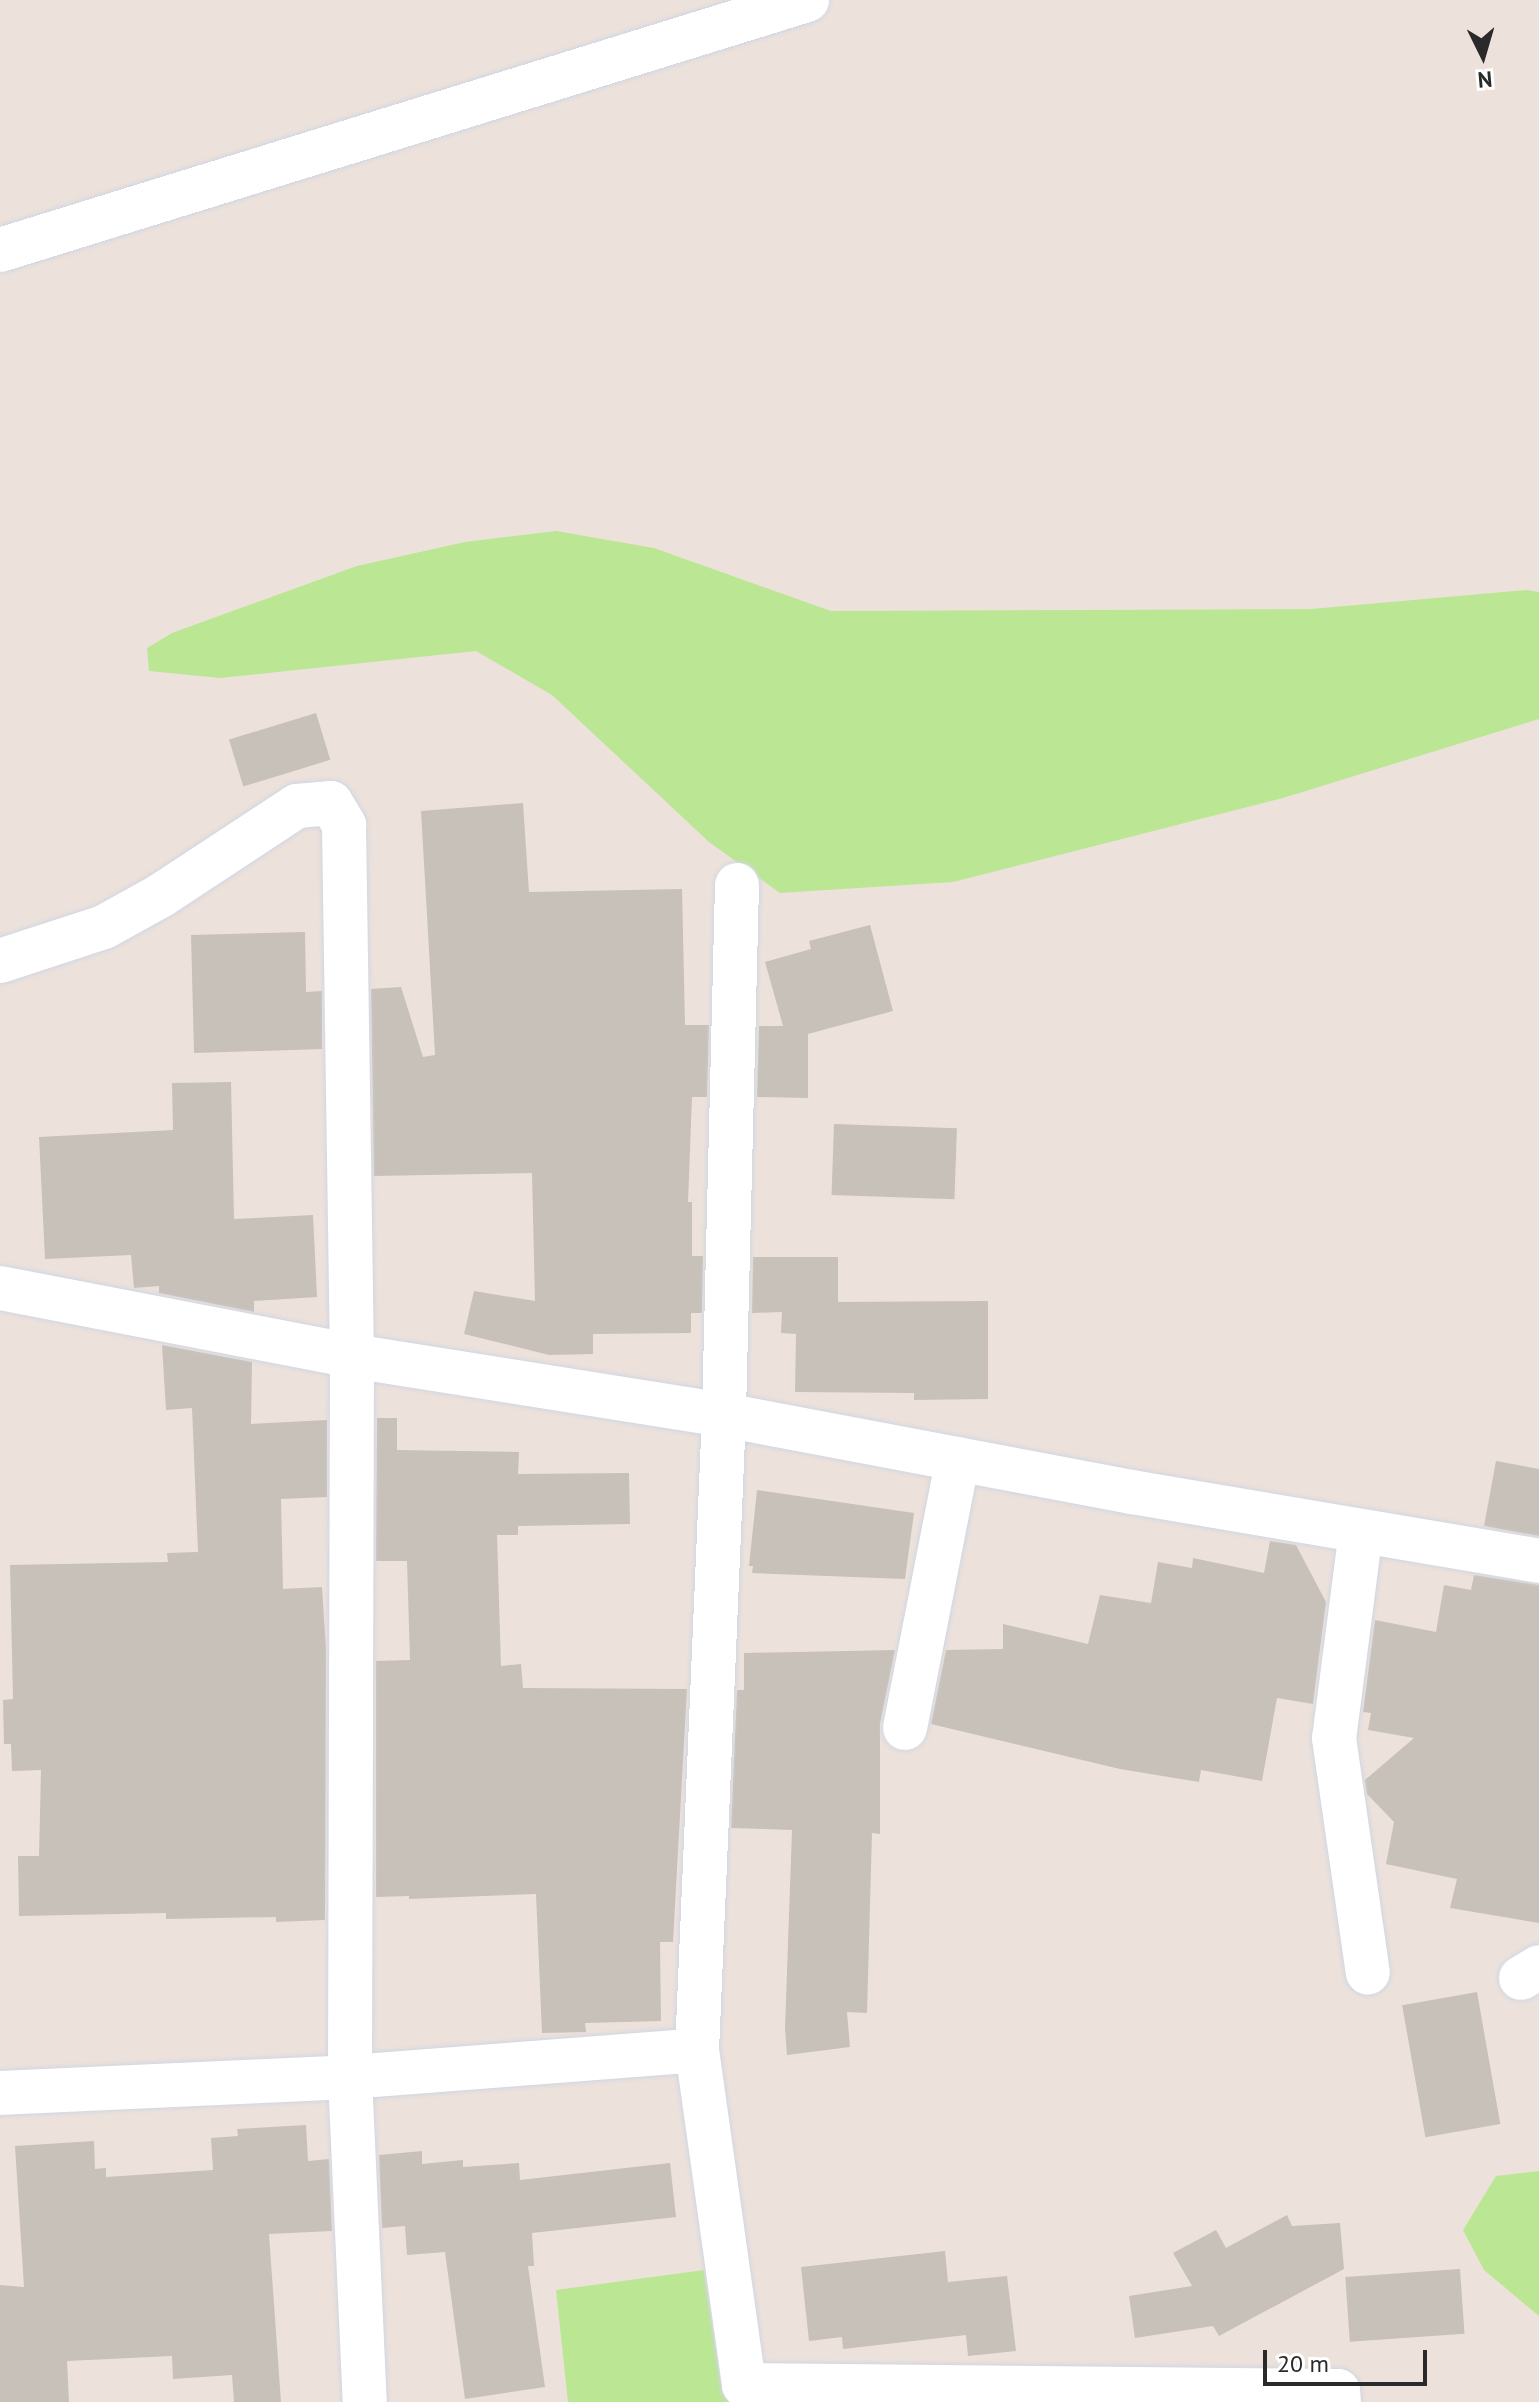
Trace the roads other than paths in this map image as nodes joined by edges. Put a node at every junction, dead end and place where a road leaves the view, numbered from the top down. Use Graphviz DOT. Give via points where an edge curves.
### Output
graph roads {
  1 [pos="807,0"];
  2 [pos="0,250"];
  3 [pos="737,885"];
  4 [pos="0,961"];
  5 [pos="0,1288"];
  6 [pos="352,1356"];
  7 [pos="724,1415"];
  8 [pos="958,1459"];
  9 [pos="1361,1531"];
  10 [pos="1539,1561"];
  11 [pos="905,1728"];
  12 [pos="1368,1973"];
  13 [pos="697,2050"];
  14 [pos="350,2077"];
  15 [pos="0,2093"];
  16 [pos="830,2393"];
  17 [pos="1100,2394"];
  18 [pos="365,2402"];
  19 [pos="1339,2402"];
  1 -- 2 [label="street"];
  3 -- 7 [label="street"];
  4 -- 6 [label="street" via="104,927 297,806 331,803 344,825"];
  5 -- 6 [label="street"];
  6 -- 7 [label="street"];
  6 -- 14 [label="street"];
  7 -- 8 [label="street"];
  7 -- 13 [label="street"];
  8 -- 9 [label="street"];
  8 -- 11 [label="street"];
  9 -- 10 [label="street"];
  9 -- 12 [label="street" via="1334,1738"];
  13 -- 14 [label="street"];
  13 -- 16 [label="street" via="744,2385"];
  14 -- 15 [label="street"];
  14 -- 18 [label="street"];
  16 -- 17 [label="street"];
  17 -- 19 [label="street" via="1338,2391"];
}
